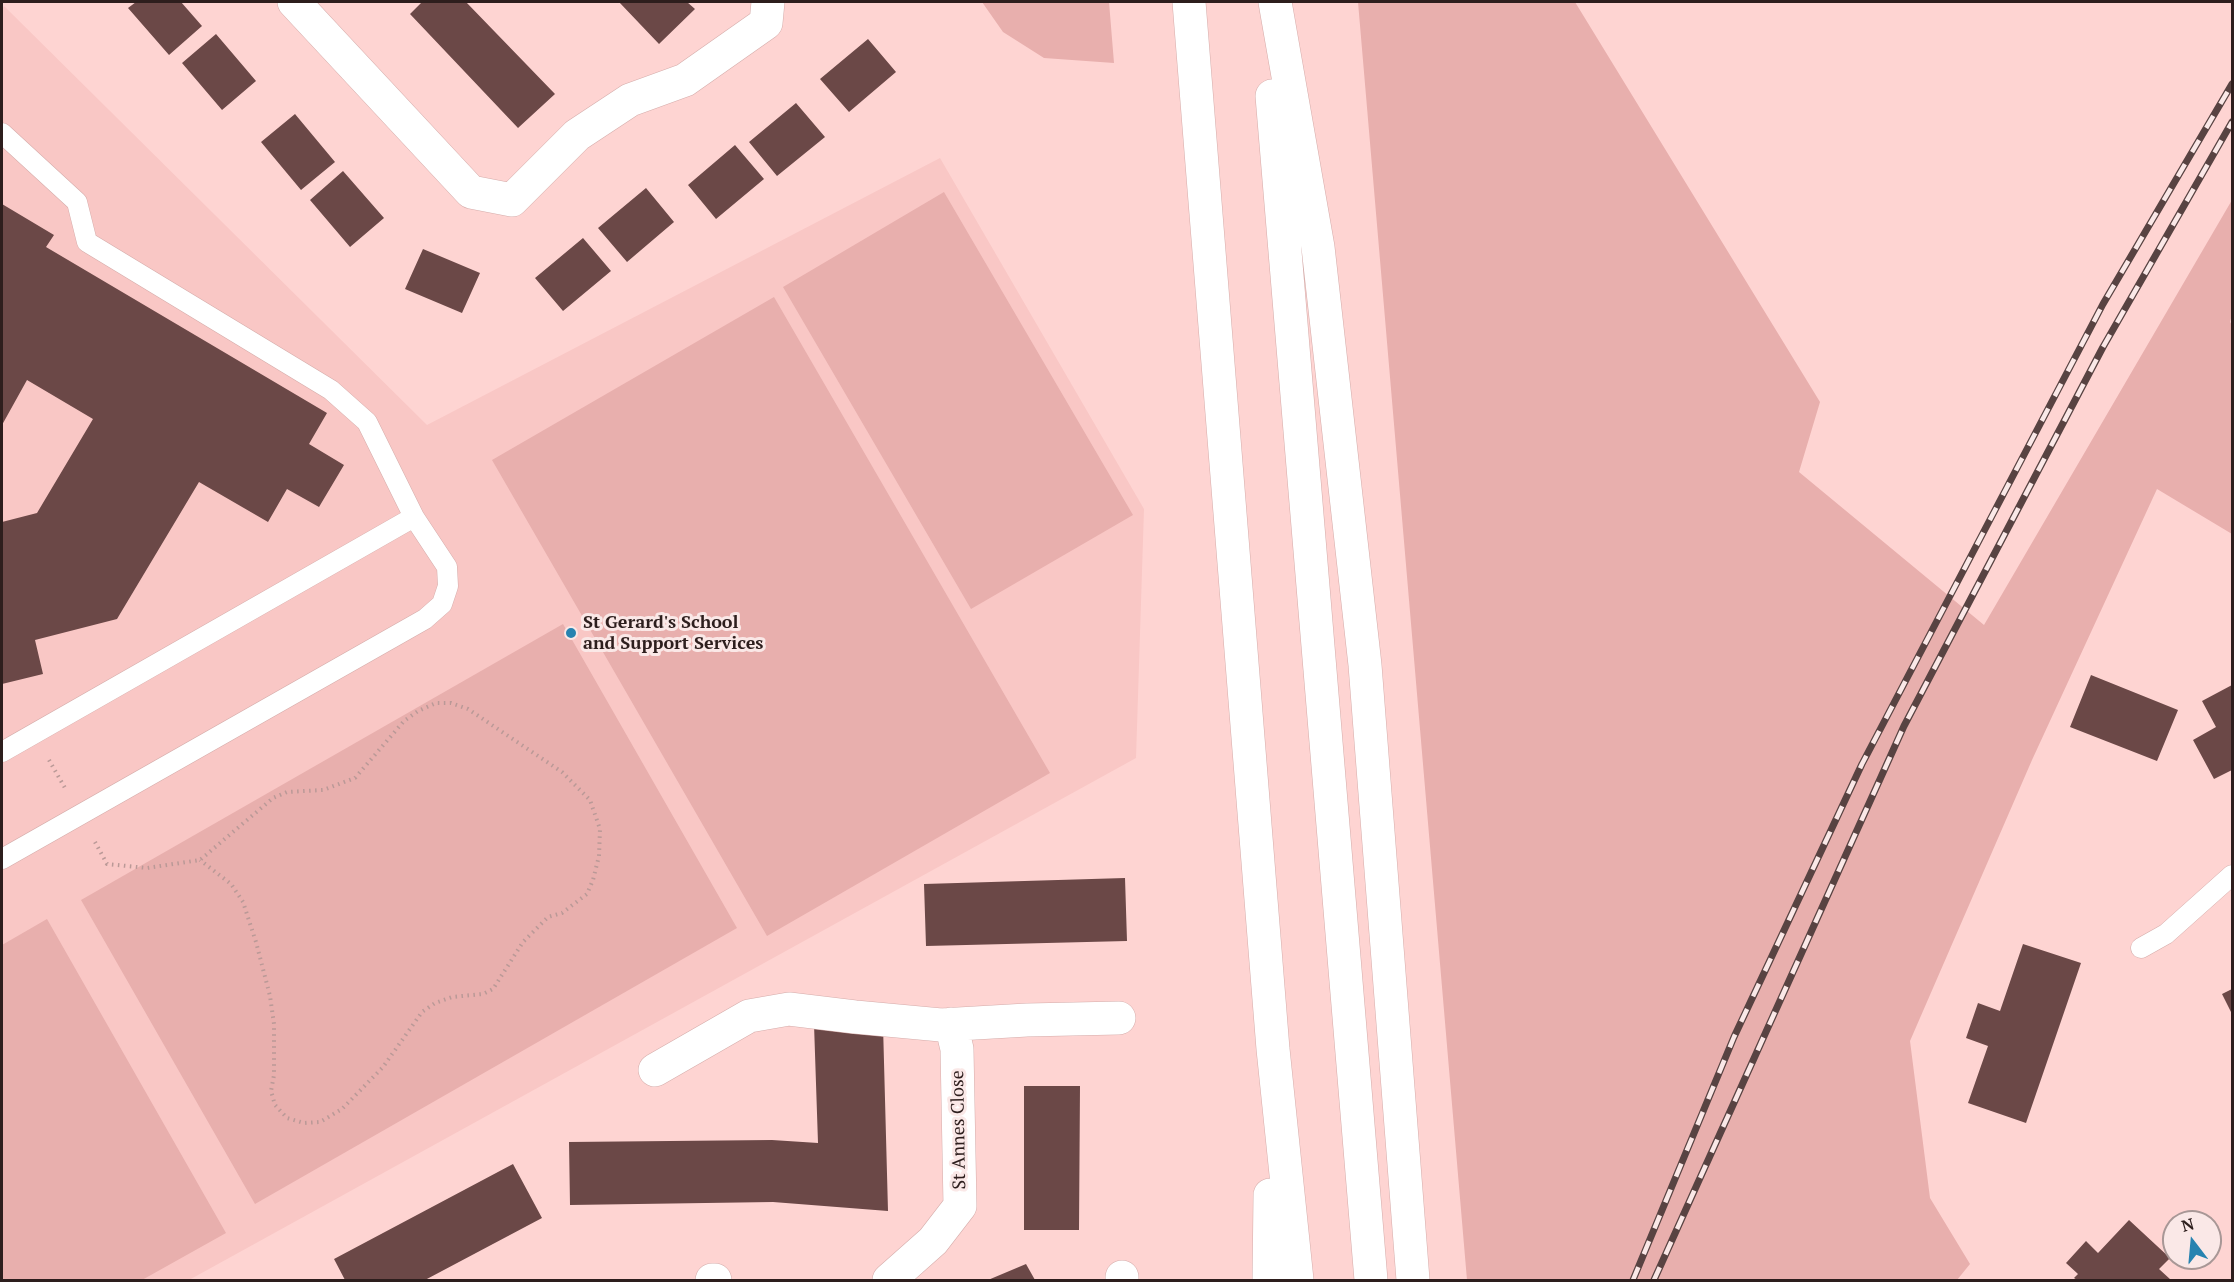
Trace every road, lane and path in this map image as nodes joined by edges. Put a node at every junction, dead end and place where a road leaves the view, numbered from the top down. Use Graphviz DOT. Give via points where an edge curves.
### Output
graph roads {
  1 [pos="294,2"];
  2 [pos="768,2"];
  3 [pos="1189,2"];
  4 [pos="1264,2"];
  5 [pos="1275,2"];
  6 [pos="2,133"];
  7 [pos="414,517"];
  8 [pos="34,734"];
  9 [pos="2,752"];
  10 [pos="79,814"];
  11 [pos="2,858"];
  12 [pos="200,860"];
  13 [pos="2232,876"];
  14 [pos="2141,948"];
  15 [pos="1119,1018"];
  16 [pos="951,1024"];
  17 [pos="1273,1049"];
  18 [pos="656,1070"];
  19 [pos="889,1281"];
  20 [pos="1269,1281"];
  21 [pos="1297,1281"];
  22 [pos="1371,1281"];
  23 [pos="1413,1281"];
  1 -- 2 [label="main road" via="471,192 512,200 577,135 630,100 686,80 766,23"];
  3 -- 17 [label="main road"];
  4 -- 22 [label="main road"];
  5 -- 23 [label="main road" via="1318,247 1365,665"];
  6 -- 7 [label="lane" via="77,202 87,242 331,390 367,422"];
  7 -- 8 [label="lane"];
  7 -- 10 [label="lane" via="447,567 448,586 442,604 425,620"];
  8 -- 9 [label="lane"];
  8 -- 10 [label="path"];
  10 -- 11 [label="lane"];
  10 -- 12 [label="path" via="107,864 147,868"];
  12 -- 12 [label="path" via="273,798 287,792 323,790 354,778 404,721 436,703 468,709 562,772 590,800 600,829 599,856 586,894 548,917 523,942 493,989 452,997 422,1012 383,1067 342,1109 320,1122 288,1118 275,1105 271,1091 274,1024 256,942 243,902 231,884"];
  13 -- 14 [label="lane" via="2166,934"];
  15 -- 16 [label="main road"];
  16 -- 18 [label="main road" via="789,1009 749,1016"];
  16 -- 19 [label="main road, St Annes Close" via="957,1049 960,1206 933,1240"];
  17 -- 20 [label="main road"];
  17 -- 21 [label="main road"];
}
